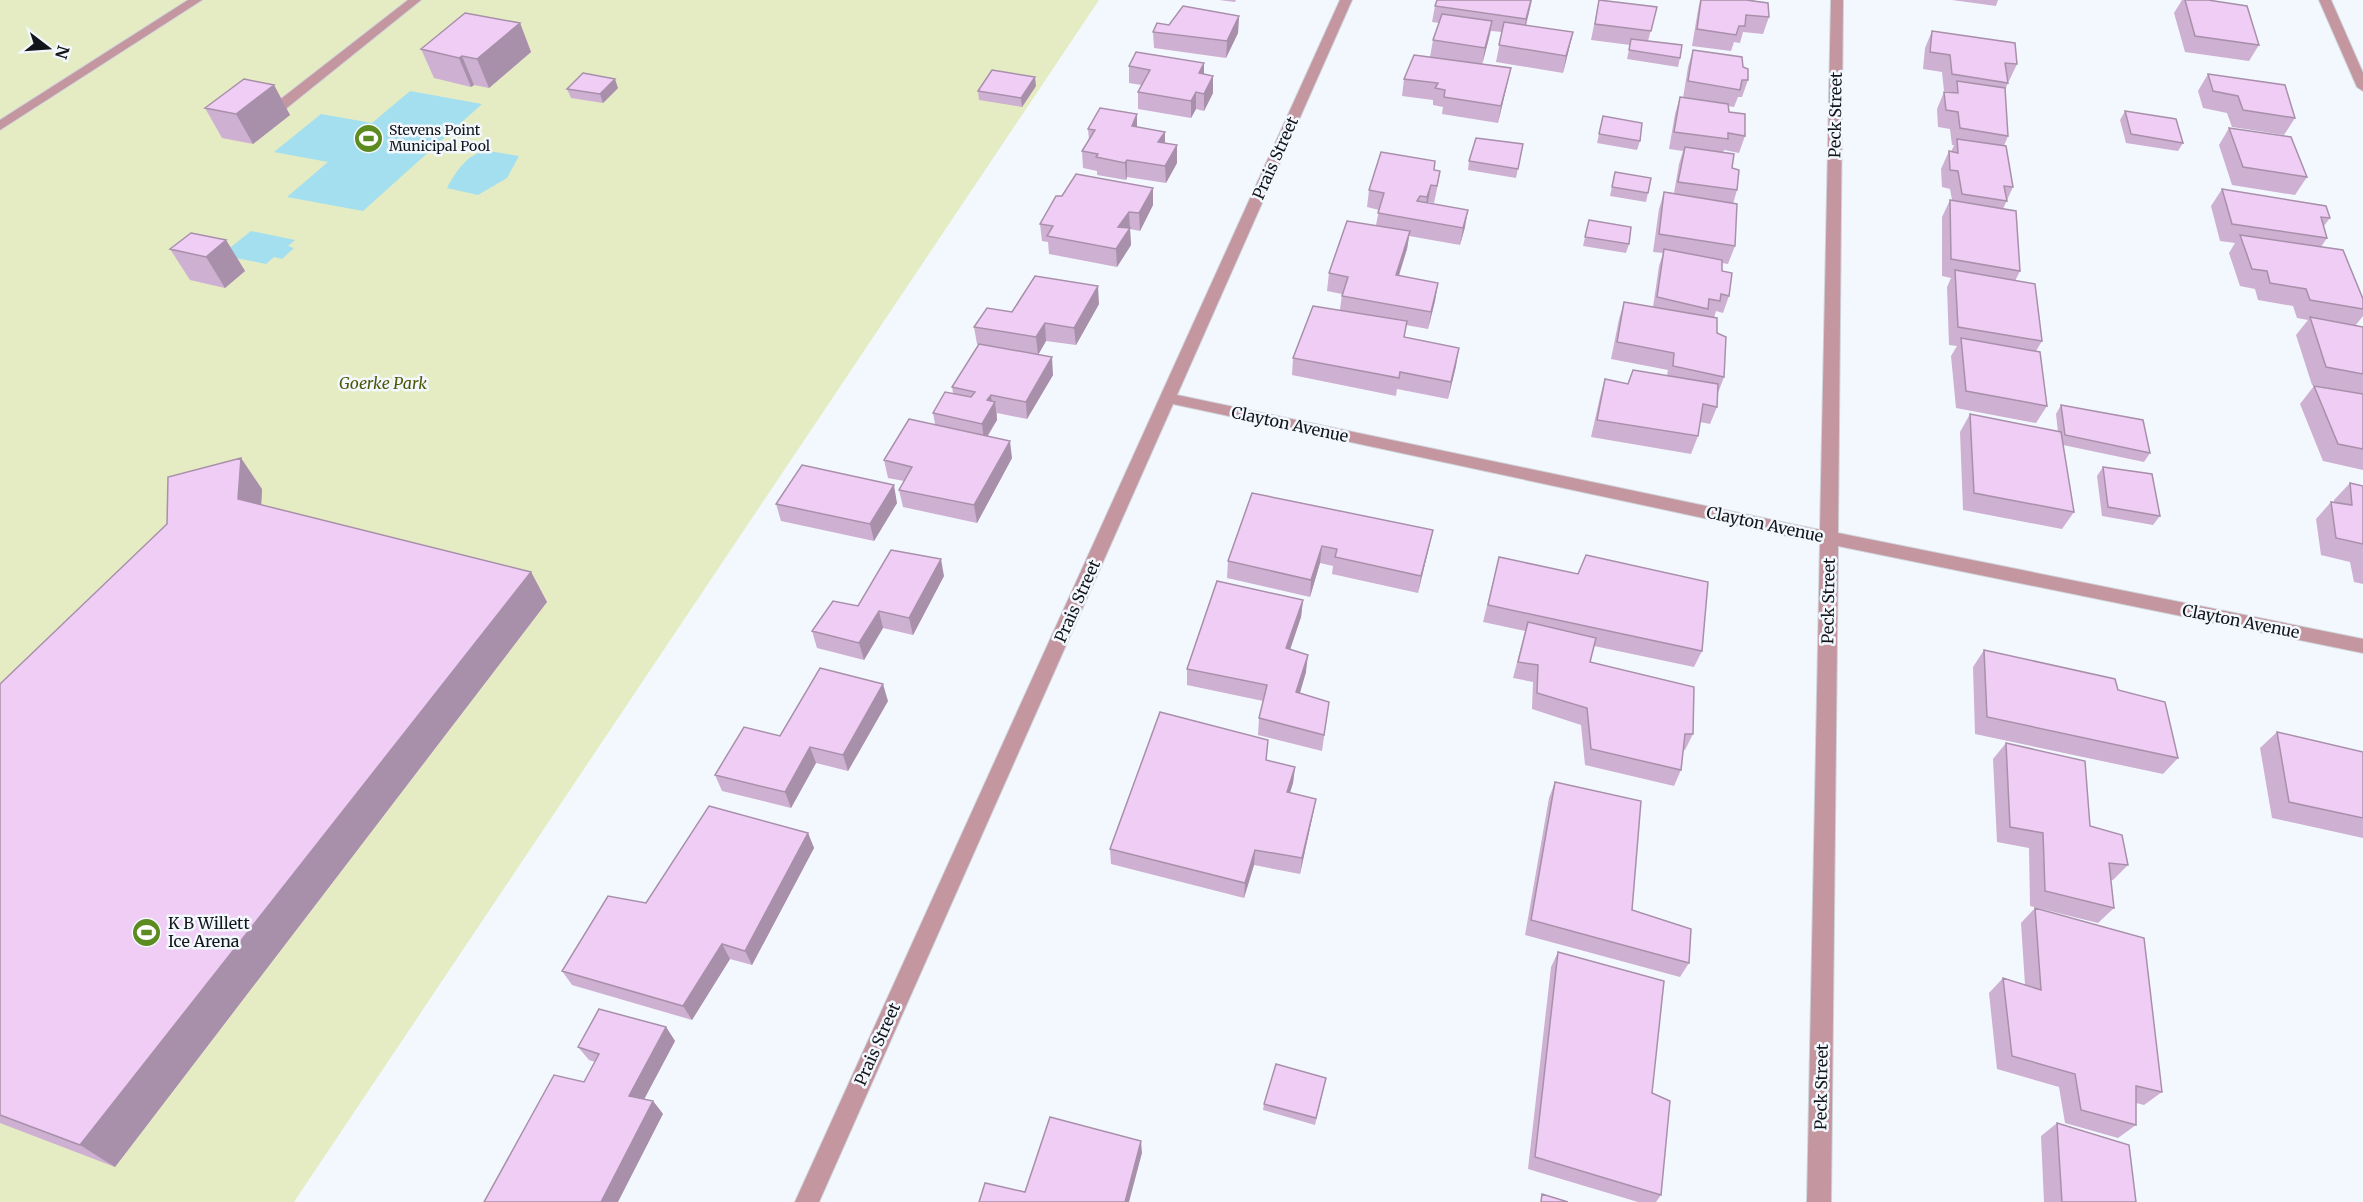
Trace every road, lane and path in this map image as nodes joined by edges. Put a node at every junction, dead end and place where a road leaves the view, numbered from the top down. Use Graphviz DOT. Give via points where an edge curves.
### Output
graph roads {
  1 [pos="196,0"];
  2 [pos="415,0"];
  3 [pos="1346,0"];
  4 [pos="1837,0"];
  5 [pos="2325,0"];
  6 [pos="2363,87"];
  7 [pos="278,108"];
  8 [pos="0,126"];
  9 [pos="1168,398"];
  10 [pos="1829,538"];
  11 [pos="2363,646"];
  12 [pos="807,1202"];
  13 [pos="1819,1202"];
  1 -- 8 [label="street"];
  2 -- 7 [label="street"];
  3 -- 9 [label="street, Prais Street"];
  4 -- 10 [label="street, Peck Street"];
  5 -- 6 [label="street"];
  9 -- 10 [label="street, Clayton Avenue"];
  9 -- 12 [label="street, Prais Street"];
  10 -- 11 [label="street, Clayton Avenue"];
  10 -- 13 [label="street, Peck Street"];
}
